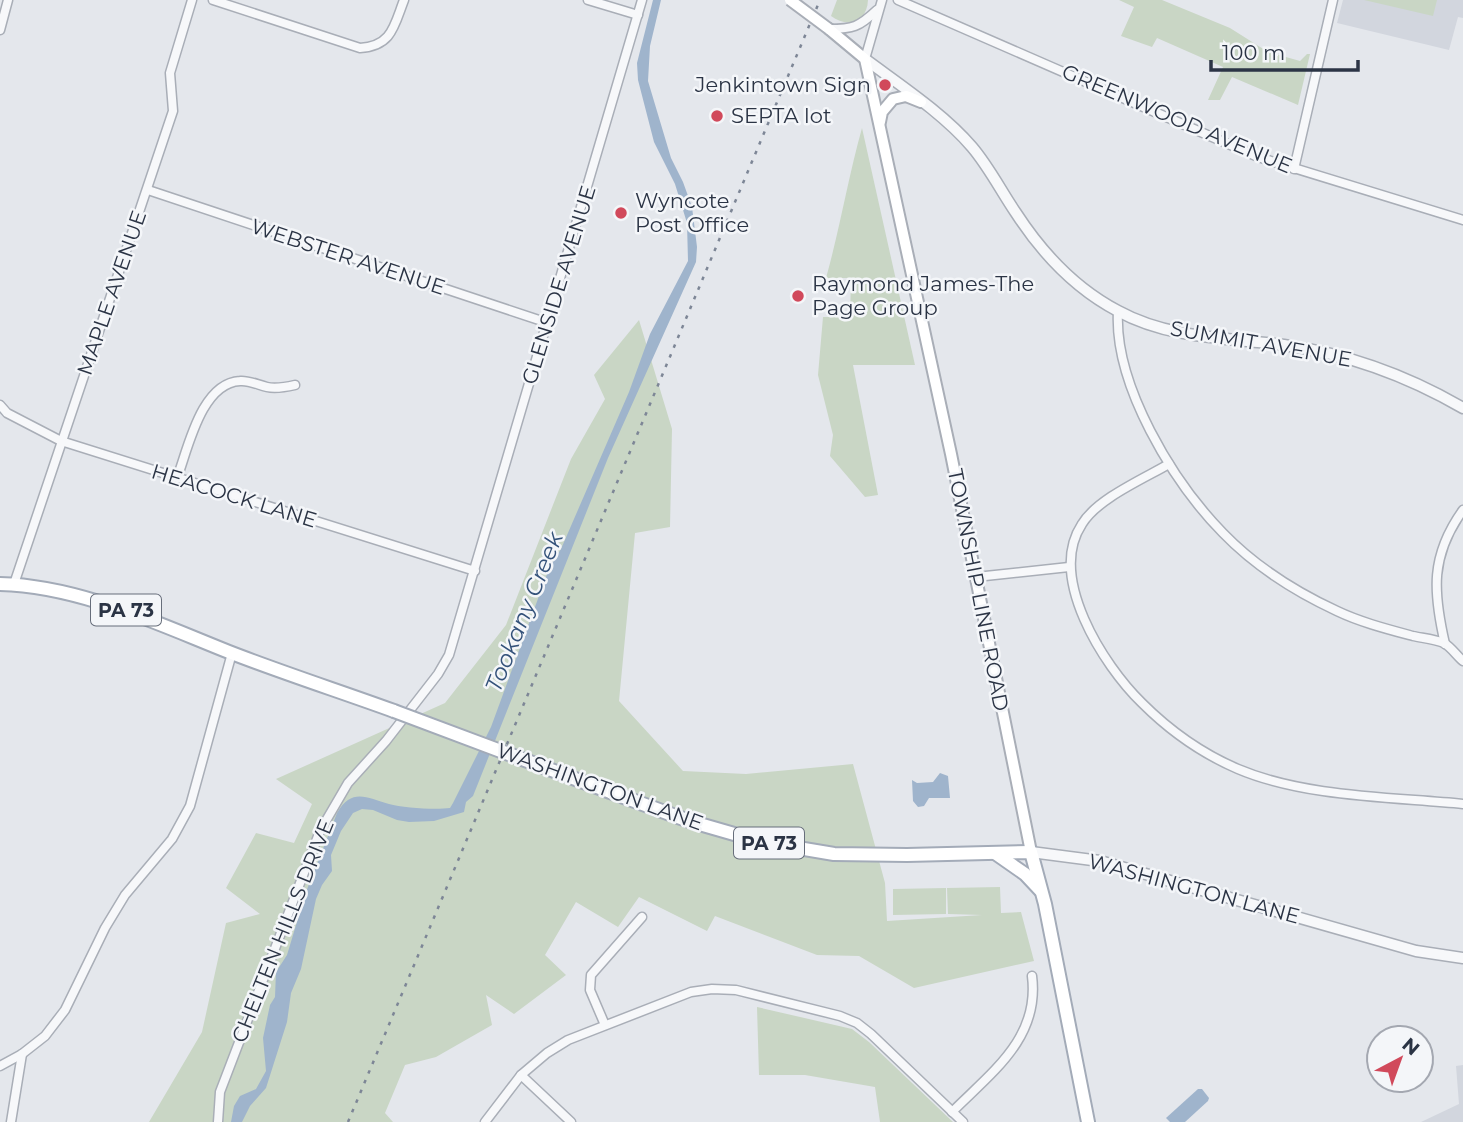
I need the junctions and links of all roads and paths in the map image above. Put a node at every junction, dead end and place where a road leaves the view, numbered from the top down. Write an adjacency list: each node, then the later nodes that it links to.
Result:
1 (20, 0): 10 (street)
2 (192, 0): 19 (street, MAPLE AVENUE)
3 (213, 0): 4 (street)
4 (404, 0)
5 (588, 0): 12 (street)
6 (642, 0): 12 (street, GLENSIDE AVENUE)
7 (790, 0): 13 (main road, bridge)
8 (898, 0): 18 (street, GREENWOOD AVENUE)
9 (1333, 0): 18 (street)
10 (9, 1): 14 (street)
11 (881, 4): 13 (street); 15 (street)
12 (638, 15): 22 (street, GLENSIDE AVENUE)
13 (829, 29): 15 (main road)
14 (0, 30)
15 (865, 59): 16 (street, SUMMIT AVENUE); 17 (main road, TOWNSHIP LINE ROAD)
16 (921, 102): 17 (main road); 21 (street, SUMMIT AVENUE)
17 (880, 124): 32 (main road, TOWNSHIP LINE ROAD)
18 (1294, 169): 20 (street, GREENWOOD AVENUE)
19 (148, 190): 22 (street, WEBSTER AVENUE); 26 (street, MAPLE AVENUE)
20 (1463, 220)
21 (1118, 312): 25 (street, SUMMIT AVENUE); 27 (street)
22 (548, 323): 31 (street, GLENSIDE AVENUE)
23 (295, 385): 28 (street)
24 (0, 405): 26 (street, HEACOCK LANE)
25 (1463, 408)
26 (61, 441): 28 (street, HEACOCK LANE); 34 (street, MAPLE AVENUE)
27 (1169, 464): 30 (street); 35 (street)
28 (177, 478): 31 (street, HEACOCK LANE)
29 (1463, 510): 35 (street)
30 (1069, 567): 32 (street); 38 (street)
31 (475, 571): 51 (street, CHELTEN HILLS DRIVE)
32 (976, 578): 40 (main road, TOWNSHIP LINE ROAD)
33 (0, 584): 34 (main road, WASHINGTON LANE / PA 73)
34 (14, 584): 36 (main road, WASHINGTON LANE / PA 73)
35 (1445, 644): 37 (street)
36 (232, 653): 39 (main road, WASHINGTON LANE / PA 73, bridge); 46 (street)
37 (1463, 661)
38 (1463, 804)
39 (995, 852): 40 (main road, WASHINGTON LANE / PA 73); 41 (main road)
40 (1031, 852): 41 (main road, TOWNSHIP LINE ROAD); 43 (street, WASHINGTON LANE)
41 (1041, 892): 55 (main road, TOWNSHIP LINE ROAD)
42 (642, 917): 45 (street)
43 (1463, 958)
44 (1032, 976): 49 (street)
45 (604, 1025): 48 (street); 49 (street)
46 (22, 1054): 47 (street); 50 (street)
47 (0, 1066)
48 (522, 1075): 52 (street); 53 (street)
49 (952, 1112): 54 (street)
50 (11, 1122)
51 (218, 1122)
52 (485, 1122)
53 (571, 1122)
54 (963, 1122)
55 (1088, 1122)

